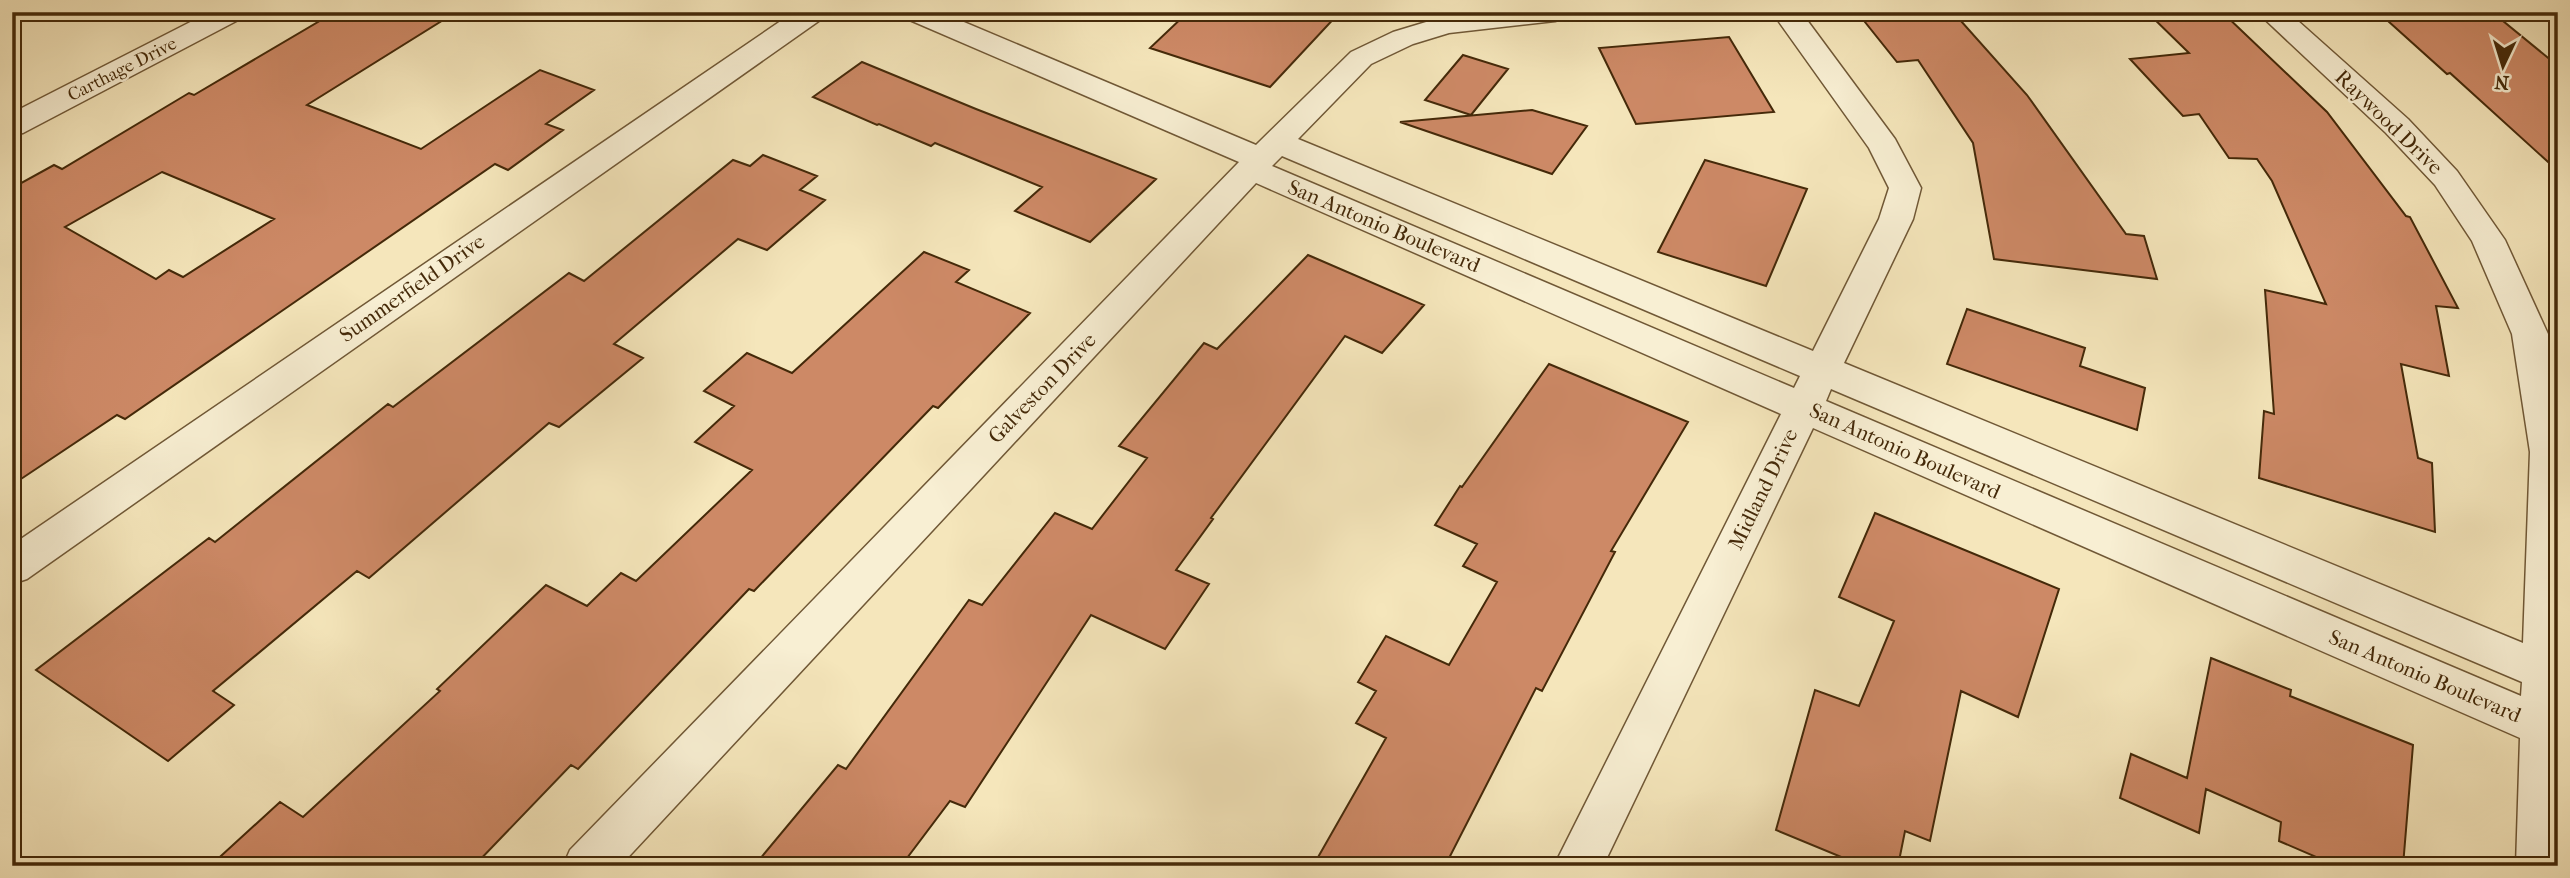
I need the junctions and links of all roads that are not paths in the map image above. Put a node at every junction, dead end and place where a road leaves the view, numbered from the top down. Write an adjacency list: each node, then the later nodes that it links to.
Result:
1 (232, 12): 7 (street, Carthage Drive)
2 (813, 12): 11 (street, Summerfield Drive)
3 (915, 12): 8 (street, San Antonio Boulevard)
4 (1556, 12): 8 (street, Galveston Drive)
5 (1786, 12): 9 (street, Midland Drive)
6 (2271, 12): 12 (street, Raywood Drive)
7 (12, 126)
8 (1263, 157): 9 (street, San Antonio Boulevard); 10 (street, San Antonio Boulevard); 14 (street, Galveston Drive)
9 (1822, 370): 10 (street, Midland Drive); 12 (street, San Antonio Boulevard)
10 (1804, 407): 13 (street, San Antonio Boulevard); 15 (street, Midland Drive)
11 (12, 567)
12 (2551, 674): 13 (street, Raywood Drive)
13 (2550, 730): 16 (street, Raywood Drive)
14 (587, 866)
15 (1578, 866)
16 (2540, 866)

